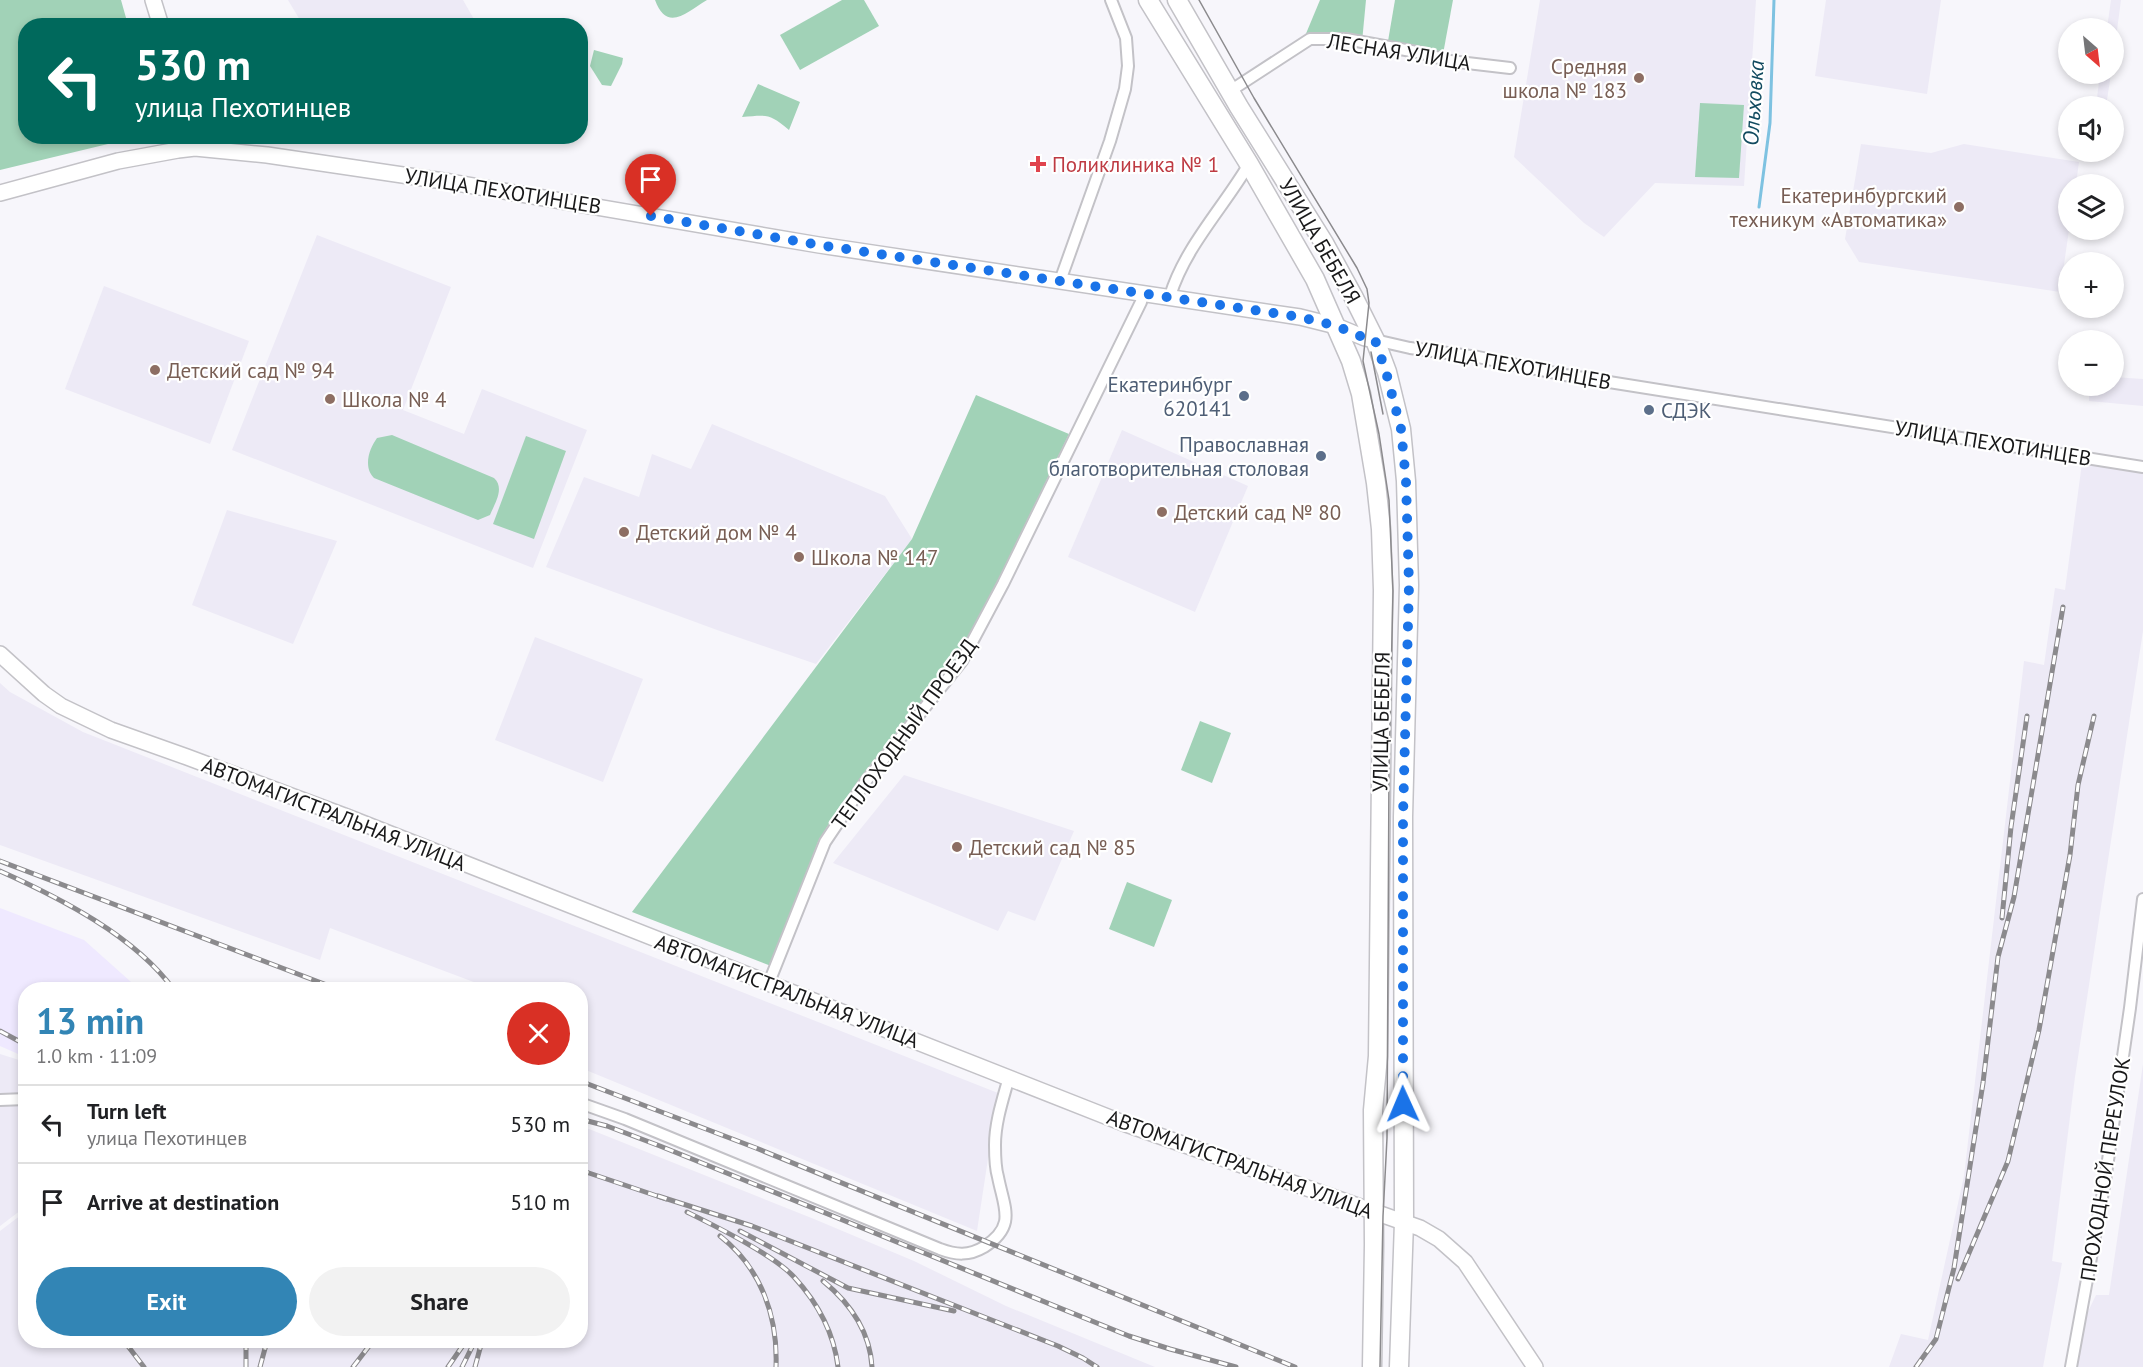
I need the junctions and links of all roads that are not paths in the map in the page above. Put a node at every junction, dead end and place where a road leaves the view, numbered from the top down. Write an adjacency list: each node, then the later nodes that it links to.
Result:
1 (153, 0): 5 (main road)
2 (1111, 0): 12 (street)
3 (1149, 0): 10 (main road, УЛИЦА БЕБЕЛЯ)
4 (1177, 0): 7 (main road, УЛИЦА БЕБЕЛЯ)
5 (159, 18)
6 (1510, 68): 7 (street, ЛЕСНАЯ УЛИЦА)
7 (1230, 91): 16 (main road, УЛИЦА БЕБЕЛЯ)
8 (186, 144): 11 (main road, УЛИЦА ПЕХОТИНЦЕВ)
9 (205, 144): 12 (main road, УЛИЦА ПЕХОТИНЦЕВ)
10 (1249, 164): 14 (street); 15 (main road, УЛИЦА БЕБЕЛЯ)
11 (0, 193)
12 (1060, 281): 13 (main road, УЛИЦА ПЕХОТИНЦЕВ)
13 (1143, 293): 14 (main road, УЛИЦА ПЕХОТИНЦЕВ); 20 (street, ТЕПЛОХОДНЫЙ ПРОЕЗД)
14 (1170, 296): 15 (main road, УЛИЦА ПЕХОТИНЦЕВ)
15 (1336, 326): 16 (main road, УЛИЦА ПЕХОТИНЦЕВ); 25 (main road, УЛИЦА БЕБЕЛЯ)
16 (1375, 340): 17 (street, УЛИЦА ПЕХОТИНЦЕВ); 26 (main road, УЛИЦА БЕБЕЛЯ)
17 (2143, 467)
18 (0, 654): 20 (main road, АВТОМАГИСТРАЛЬНАЯ УЛИЦА)
19 (2143, 899): 30 (street, ПРОХОДНОЙ ПЕРЕУЛОК)
20 (768, 985): 21 (main road, АВТОМАГИСТРАЛЬНАЯ УЛИЦА)
21 (1009, 1077): 24 (street); 25 (main road, АВТОМАГИСТРАЛЬНАЯ УЛИЦА)
22 (18, 1099): 23 (street)
23 (0, 1100)
24 (588, 1106)
25 (1373, 1212): 26 (main road, АВТОМАГИСТРАЛЬНАЯ УЛИЦА); 27 (main road, УЛИЦА БЕБЕЛЯ)
26 (1404, 1222): 28 (main road, УЛИЦА БЕБЕЛЯ); 29 (main road, АВТОМАГИСТРАЛЬНАЯ УЛИЦА)
27 (1372, 1367)
28 (1399, 1367)
29 (1535, 1367)
30 (2071, 1367)

